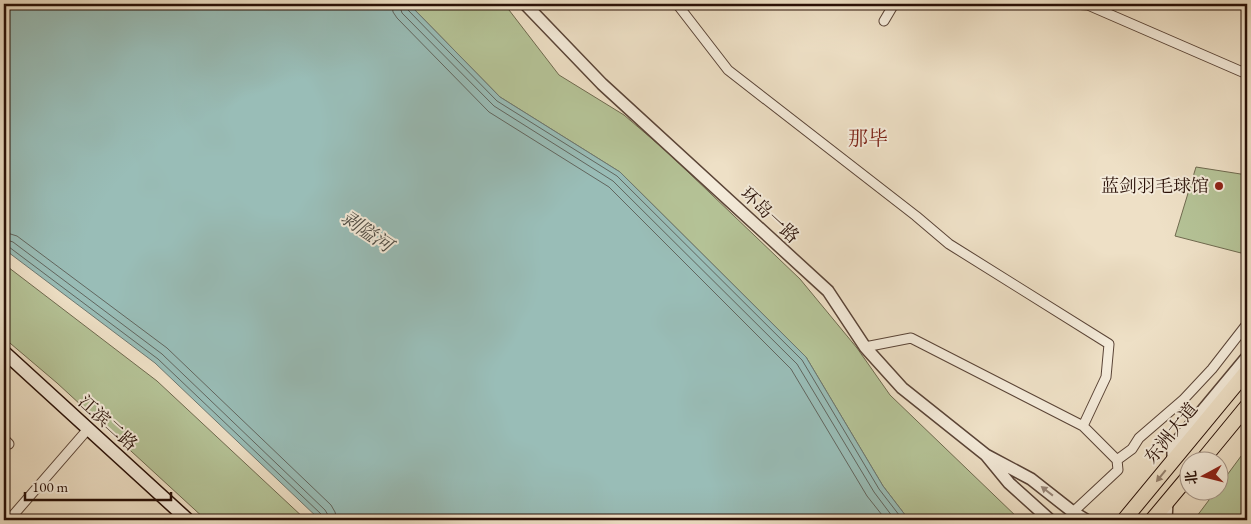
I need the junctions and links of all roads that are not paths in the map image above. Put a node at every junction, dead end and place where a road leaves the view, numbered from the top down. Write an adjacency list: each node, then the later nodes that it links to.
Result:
1 (525, 4): 10 (street, 环岛一路)
2 (677, 4): 15 (street)
3 (894, 4): 7 (street)
4 (963, 4): 5 (street)
5 (977, 4)
6 (1073, 4): 8 (street)
7 (884, 21)
8 (1247, 74)
9 (1247, 324): 21 (street)
10 (865, 347): 15 (street); 20 (street, 环岛一路)
11 (4, 352): 16 (main road, 江滨二路)
12 (1247, 356): 22 (street)
13 (1247, 371): 17 (main road, 东洲大道)
14 (1247, 406): 18 (main road)
15 (1083, 426): 21 (street)
16 (88, 429): 26 (street); 27 (main road, 江滨二路)
17 (1195, 434): 18 (main road); 22 (main road, 东洲大道)
18 (1212, 448): 19 (main road)
19 (1209, 452)
20 (986, 455): 25 (street, 环岛一路, one-way to 20); 28 (street, 环岛一路)
21 (1117, 460): 25 (street)
22 (1173, 460): 30 (main road, 东洲大道, one-way to 30)
23 (1178, 489): 24 (main road)
24 (1167, 502): 31 (main road); 32 (street)
25 (1073, 512): 29 (street, 环岛一路)
26 (9, 520)
27 (188, 520)
28 (1050, 520)
29 (1086, 520)
30 (1124, 520)
31 (1152, 520)
32 (1166, 520)

